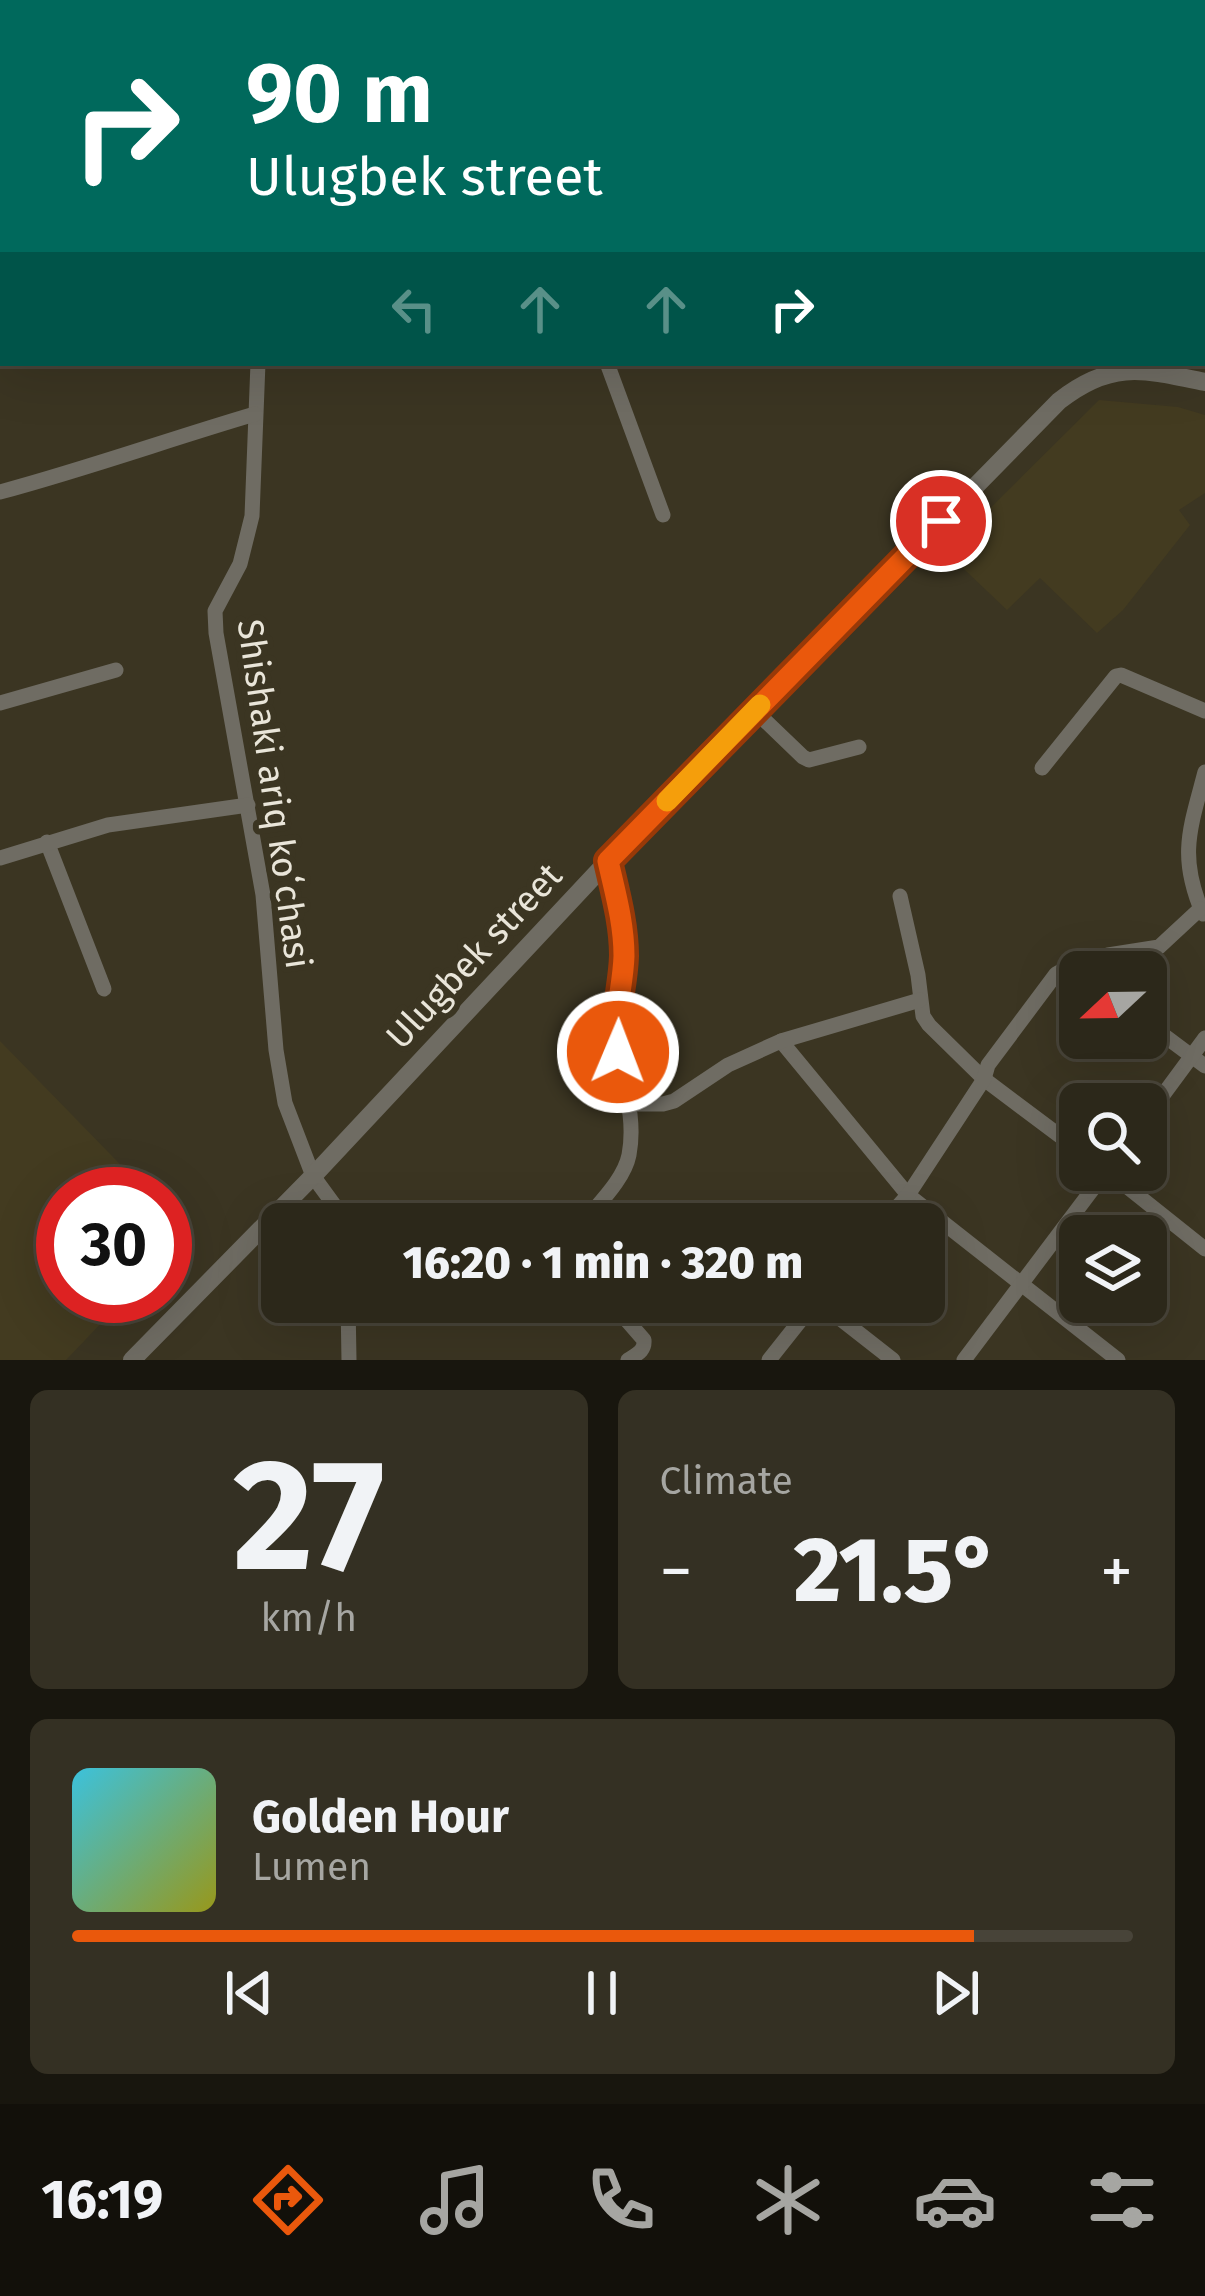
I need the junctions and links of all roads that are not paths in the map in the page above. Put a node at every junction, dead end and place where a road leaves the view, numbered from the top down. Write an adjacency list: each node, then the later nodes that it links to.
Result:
1 (258, 366): 5 (street, Shishaki ariq koʻchasi)
2 (608, 366): 7 (street)
3 (1102, 368): 4 (street, Ulugbek street); 10 (street, Ulugbek street)
4 (1205, 382)
5 (256, 414): 6 (street); 15 (street, Shishaki ariq koʻchasi)
6 (0, 492)
7 (663, 515)
8 (116, 670): 9 (street)
9 (0, 703)
10 (755, 710): 12 (street); 18 (street, Ulugbek street)
11 (1205, 711): 13 (street)
12 (860, 747)
13 (1042, 768)
14 (1205, 772): 20 (street)
15 (248, 805): 16 (street); 33 (street, Shishaki ariq koʻchasi)
16 (47, 842): 17 (street); 23 (street)
17 (0, 858)
18 (608, 861): 31 (street); 33 (street, Ulugbek street)
19 (899, 896): 24 (street)
20 (1203, 914): 21 (street)
21 (1134, 951)
22 (1059, 973): 29 (street)
23 (104, 989)
24 (920, 1000): 27 (street); 29 (street)
25 (1167, 1037): 28 (street)
26 (1205, 1038): 28 (street)
27 (781, 1041): 31 (street); 36 (street)
28 (1199, 1061): 30 (street)
29 (984, 1079): 32 (street); 36 (street)
30 (1167, 1095)
31 (631, 1104): 38 (street)
32 (1059, 1134)
33 (313, 1176): 37 (street, Shishaki ariq koʻchasi); 46 (street, Ulugbek street)
34 (1092, 1191): 41 (street)
35 (1133, 1191): 40 (street)
36 (908, 1195): 39 (street); 41 (street)
37 (333, 1203)
38 (599, 1203)
39 (901, 1203)
40 (1205, 1249)
41 (1024, 1283): 51 (street); 52 (street)
42 (349, 1323): 47 (street)
43 (629, 1323): 48 (street)
44 (800, 1323): 49 (street)
45 (845, 1323): 50 (street)
46 (132, 1360)
47 (350, 1360)
48 (628, 1360)
49 (769, 1360)
50 (893, 1360)
51 (964, 1360)
52 (1118, 1360)

